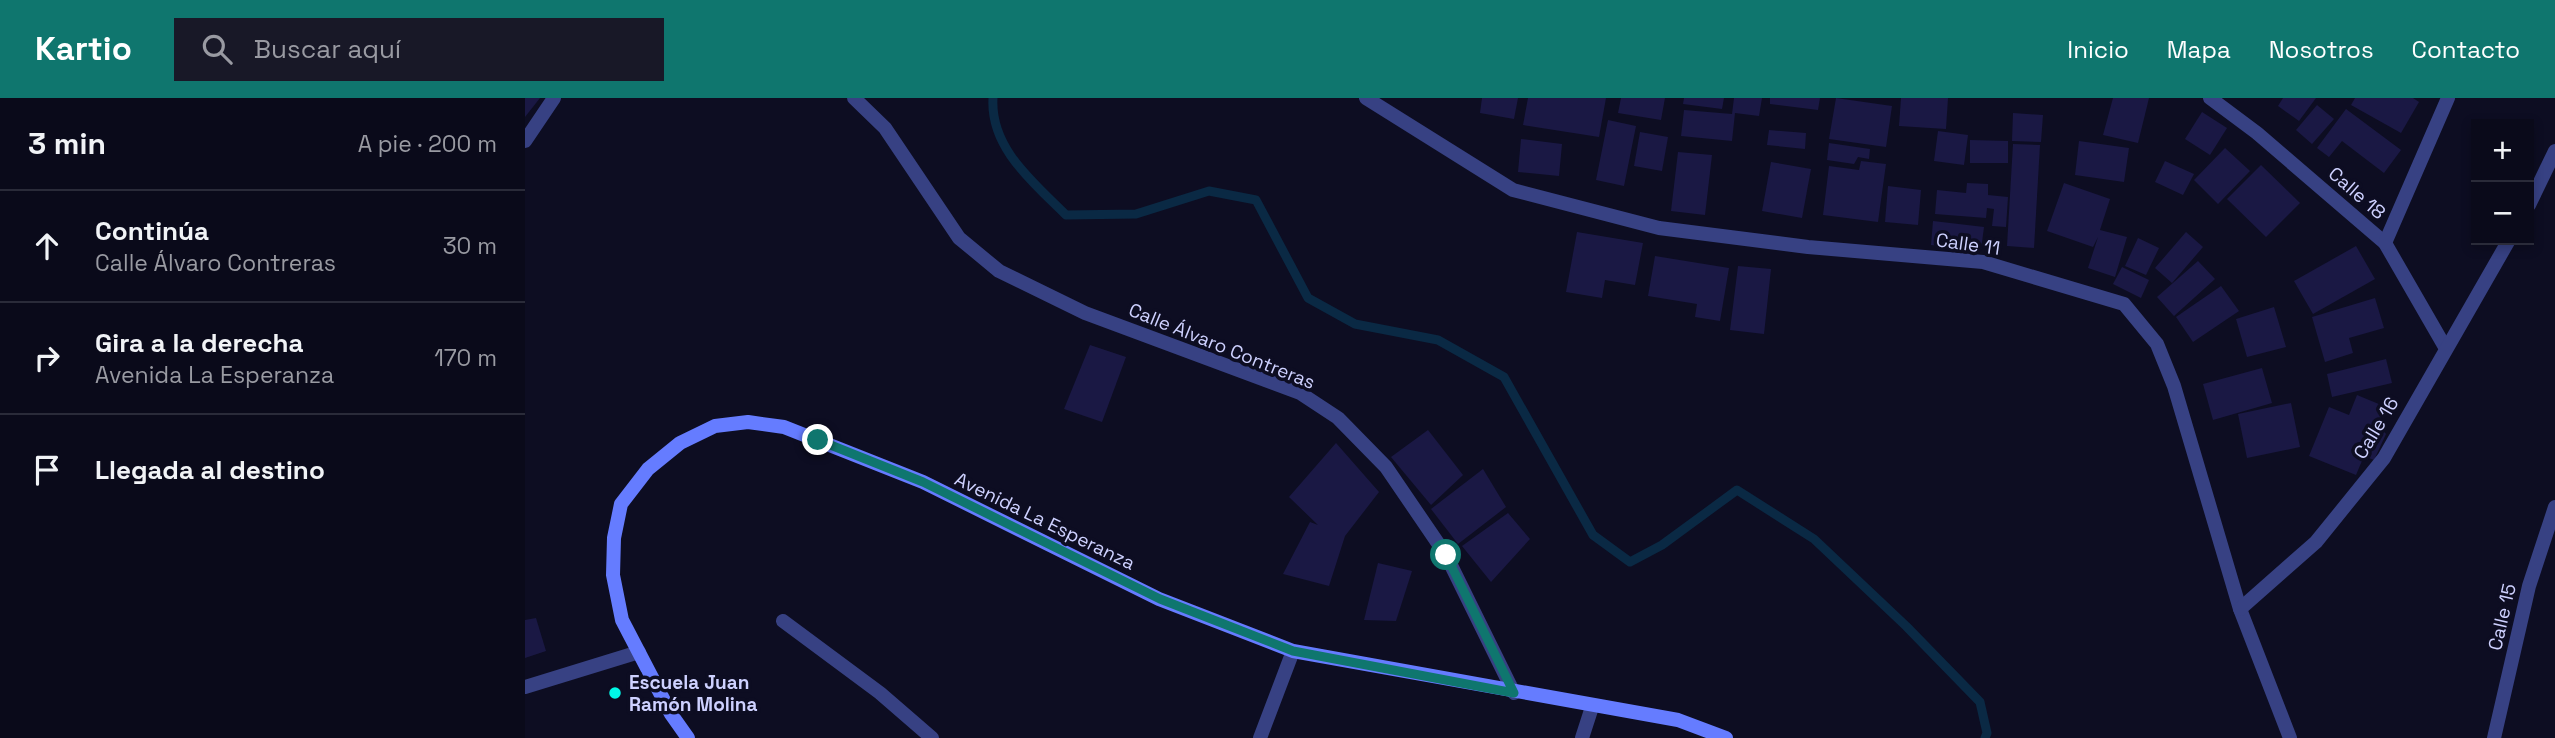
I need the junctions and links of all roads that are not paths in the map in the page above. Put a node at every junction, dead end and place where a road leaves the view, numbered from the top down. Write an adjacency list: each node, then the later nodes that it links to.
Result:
1 (554, 98): 6 (street)
2 (854, 98): 18 (street, Calle Álvaro Contreras)
3 (1366, 98): 13 (street, Calle 11)
4 (2210, 98): 9 (street, Calle 18)
5 (2448, 98): 9 (street)
6 (525, 141)
7 (2555, 151): 8 (street)
8 (2534, 195)
9 (2385, 243): 11 (street, Calle 18)
10 (2506, 245): 11 (street, Calle 16)
11 (2445, 347): 13 (street, Calle 16)
12 (2555, 507): 26 (street, Calle 15)
13 (2240, 609): 25 (street, Calle 11)
14 (783, 621): 21 (street)
15 (1293, 651): 16 (street, Avenida La Esperanza); 18 (street, Avenida La Esperanza); 22 (street)
16 (639, 652): 17 (street); 20 (street, Avenida La Esperanza)
17 (525, 687)
18 (1514, 693): 19 (street, Avenida La Esperanza)
19 (1592, 707): 23 (street); 24 (street, Avenida La Esperanza)
20 (688, 738)
21 (932, 738)
22 (1259, 738)
23 (1582, 738)
24 (1726, 738)
25 (2290, 738)
26 (2494, 738)

